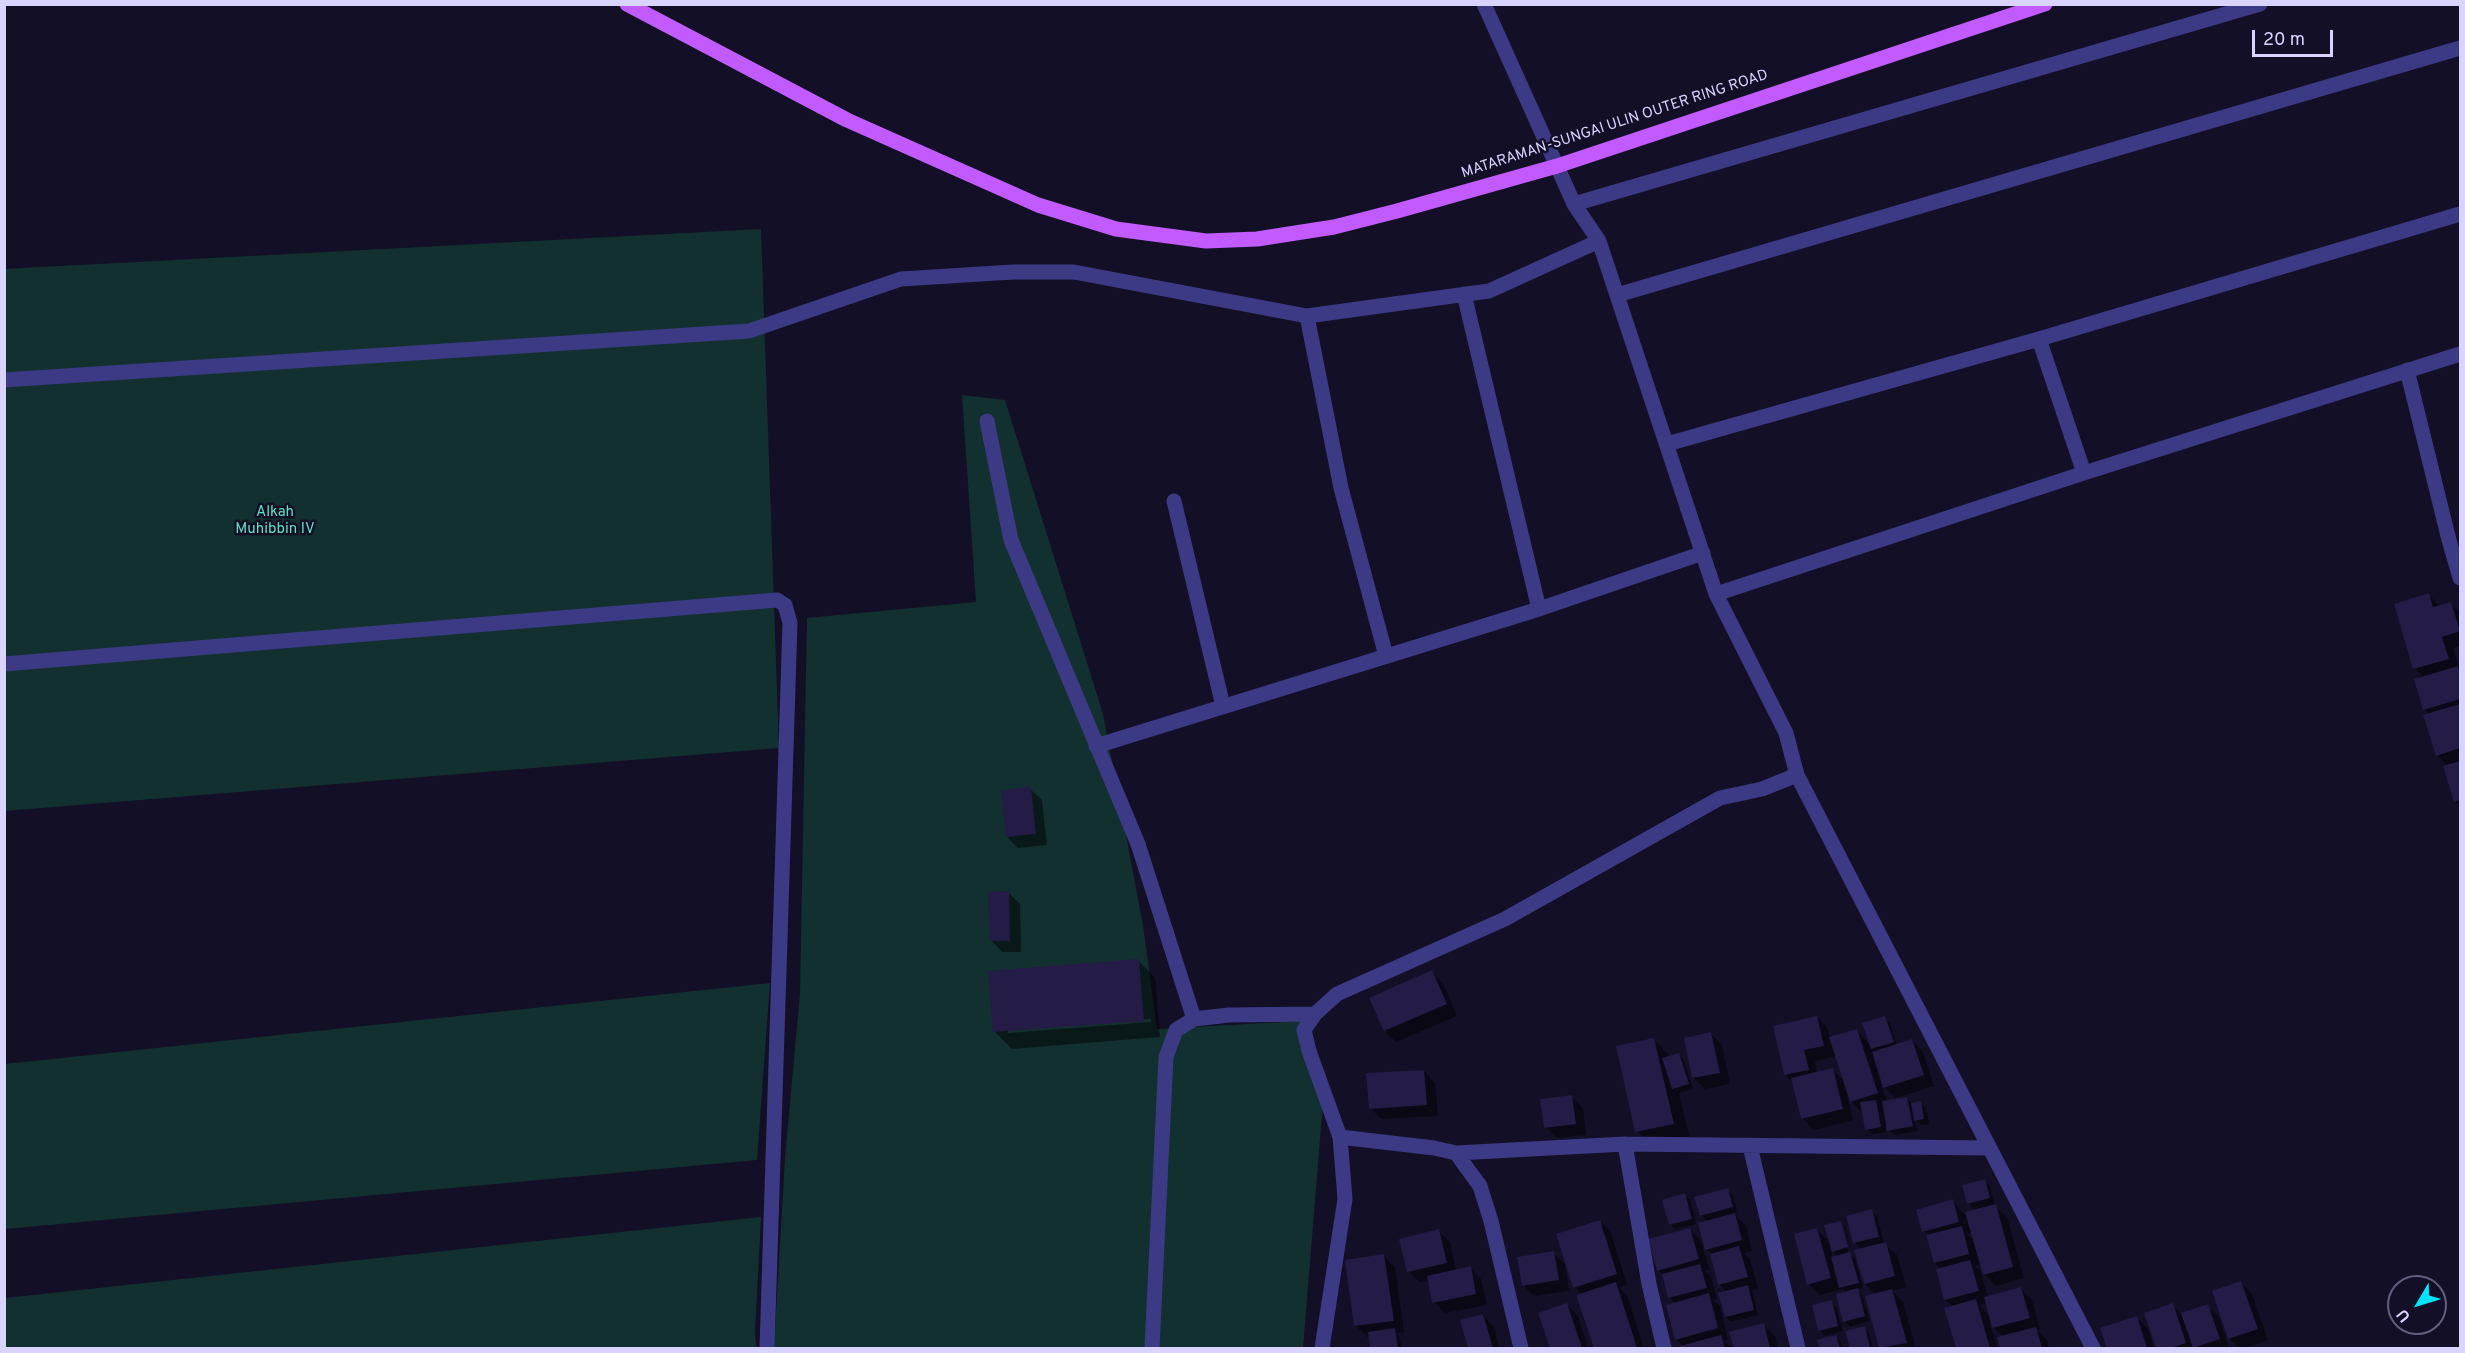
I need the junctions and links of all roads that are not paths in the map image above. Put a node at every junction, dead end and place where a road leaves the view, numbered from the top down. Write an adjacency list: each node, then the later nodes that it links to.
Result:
1 (627, 4): 6 (main road, MATARAMAN-SUNGAI ULIN OUTER RING ROAD)
2 (2045, 4): 6 (main road, MATARAMAN-SUNGAI ULIN OUTER RING ROAD)
3 (2260, 4): 7 (street)
4 (1485, 5): 6 (street)
5 (2460, 48): 11 (street)
6 (1557, 166): 7 (street)
7 (1574, 204): 9 (street)
8 (2460, 214): 13 (street)
9 (1599, 241): 10 (street); 11 (street)
10 (1464, 294): 12 (street); 25 (street)
11 (1617, 295): 18 (street)
12 (1307, 316): 16 (street); 26 (street)
13 (2039, 339): 18 (street); 19 (street)
14 (2460, 354): 15 (street)
15 (2407, 370): 19 (street); 21 (street)
16 (4, 380)
17 (987, 421): 29 (street)
18 (1667, 444): 22 (street)
19 (2084, 473): 24 (street)
20 (1174, 501): 28 (street)
21 (2455, 538): 23 (street)
22 (1703, 553): 24 (street); 25 (street)
23 (2460, 578)
24 (1716, 594): 30 (street)
25 (1539, 609): 26 (street)
26 (1386, 656): 28 (street)
27 (4, 664): 38 (street)
28 (1223, 706): 29 (street)
29 (1096, 746): 32 (street)
30 (1797, 775): 31 (street); 36 (street)
31 (1315, 1014): 32 (street); 33 (street)
32 (1194, 1019): 39 (street)
33 (1340, 1137): 37 (street); 40 (street)
34 (1625, 1144): 35 (street); 37 (street); 42 (street)
35 (1750, 1146): 36 (street); 43 (street)
36 (1989, 1148): 44 (street)
37 (1456, 1153): 41 (street)
38 (767, 1348)
39 (1152, 1348)
40 (1322, 1348)
41 (1521, 1348)
42 (1664, 1348)
43 (1798, 1348)
44 (2093, 1348)

